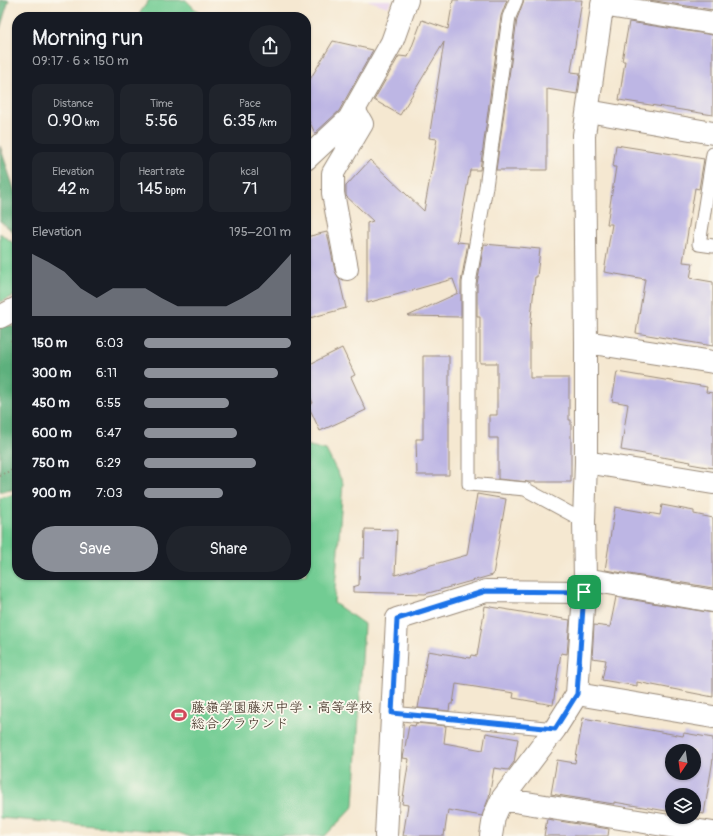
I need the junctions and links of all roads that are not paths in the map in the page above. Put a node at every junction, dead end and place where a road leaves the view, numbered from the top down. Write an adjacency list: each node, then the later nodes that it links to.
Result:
1 (407, 0): 5 (street)
2 (516, 0): 18 (lane)
3 (602, 2): 4 (street); 6 (street)
4 (713, 23)
5 (354, 110): 8 (street); 11 (street)
6 (588, 111): 7 (street); 14 (street)
7 (713, 132)
8 (311, 154)
9 (713, 154): 10 (lane)
10 (713, 246)
11 (347, 269)
12 (12, 311): 13 (street)
13 (0, 317)
14 (586, 342): 15 (street); 16 (street)
15 (713, 362)
16 (586, 462): 17 (street); 18 (street)
17 (713, 483)
18 (584, 521): 19 (street)
19 (585, 586): 20 (street); 21 (street); 22 (street)
20 (713, 601)
21 (577, 694): 23 (street); 24 (street)
22 (392, 713): 24 (lane); 27 (street)
23 (713, 717)
24 (555, 729): 25 (street)
25 (502, 799): 26 (street); 28 (street)
26 (713, 833)
27 (386, 836)
28 (491, 836)

